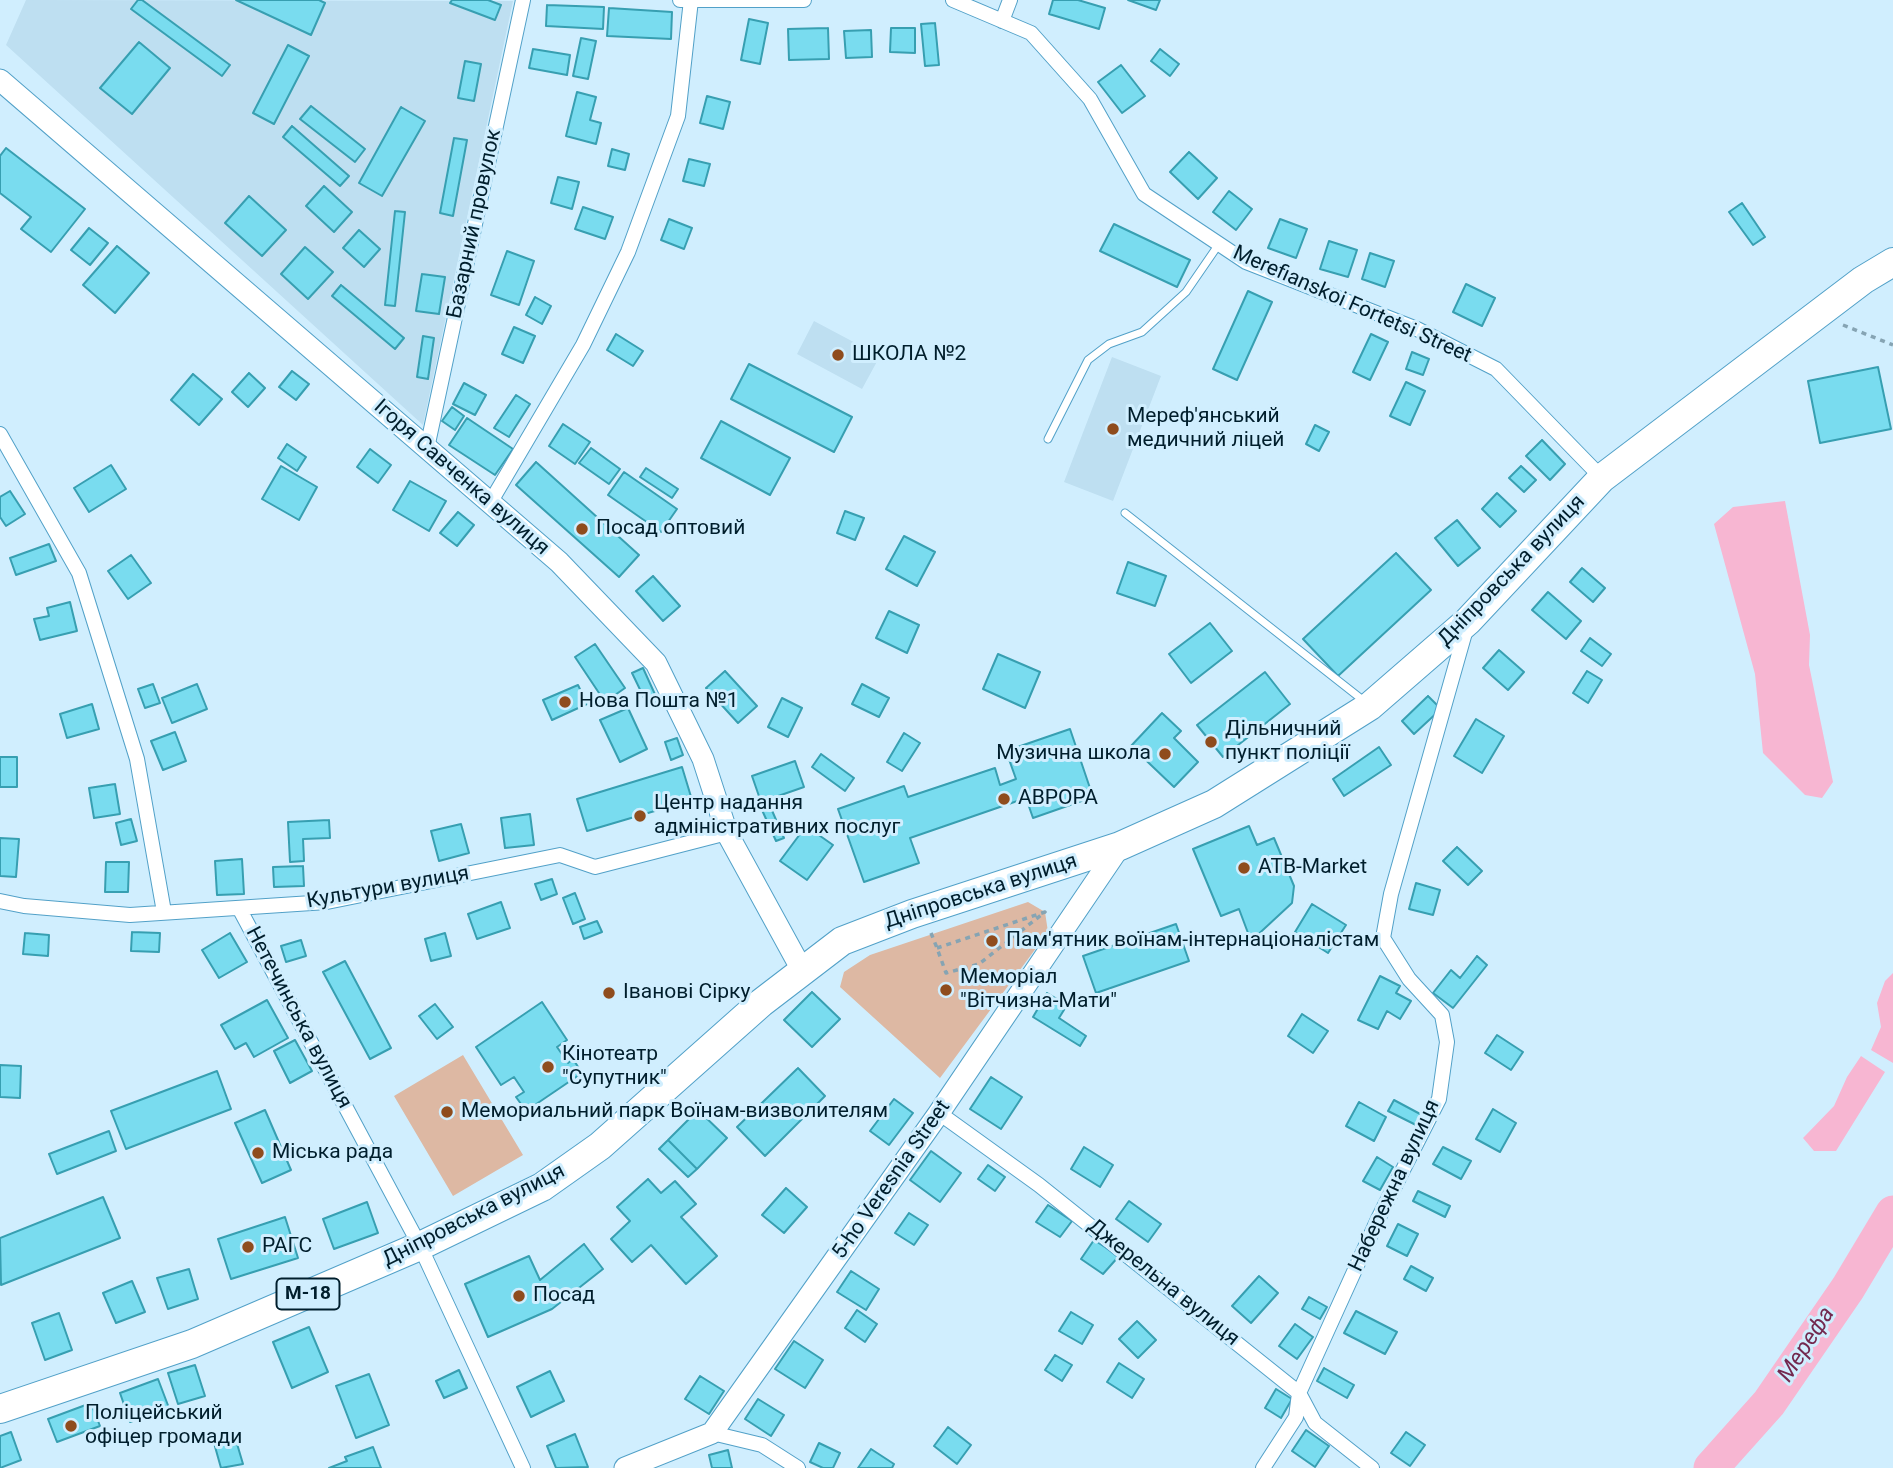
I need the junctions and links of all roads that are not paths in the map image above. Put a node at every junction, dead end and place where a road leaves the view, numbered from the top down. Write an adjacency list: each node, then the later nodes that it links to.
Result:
1 (523, 0): 12 (street, Базарний провулок)
2 (804, 0): 5 (street)
3 (953, 0): 6 (street, Merefianskoi Fortetsi Street)
4 (1010, 0): 6 (street)
5 (687, 1): 14 (street)
6 (1002, 20): 8 (street, Merefianskoi Fortetsi Street)
7 (0, 80): 12 (street, Ігоря Савченка вулиця)
8 (1219, 244): 11 (lane); 13 (street, Merefianskoi Fortetsi Street)
9 (1893, 262): 13 (highway, Дніпровська вулиця / М-18)
10 (0, 434): 22 (street)
11 (1048, 439)
12 (426, 448): 14 (street, Ігоря Савченка вулиця)
13 (1602, 478): 16 (highway, Дніпровська вулиця / М-18)
14 (490, 503): 18 (street, Ігоря Савченка вулиця)
15 (1125, 513): 17 (lane)
16 (1468, 621): 17 (highway, Дніпровська вулиця / М-18); 26 (street, Набережна вулиця)
17 (1370, 706): 19 (highway, Дніпровська вулиця / М-18)
18 (727, 833): 21 (street, Культури вулиця); 23 (street, Ігоря Савченка вулиця)
19 (1120, 846): 23 (highway, Дніпровська вулиця / М-18); 24 (street, 5-ho Veresnia Street)
20 (0, 901): 22 (street, Культури вулиця)
21 (239, 908): 22 (street, Культури вулиця); 25 (street, Нетечинська вулиця)
22 (164, 912)
23 (802, 970): 25 (highway, Дніпровська вулиця / М-18)
24 (939, 1114): 26 (street, Джерельна вулиця); 28 (street, 5-ho Veresnia Street)
25 (420, 1246): 27 (highway, Дніпровська вулиця / М-18); 29 (street, Нетечинська вулиця)
26 (1299, 1393): 32 (street, Набережна вулиця); 33 (street, Джерельна вулиця)
27 (0, 1409)
28 (712, 1433): 30 (street); 31 (street)
29 (523, 1468)
30 (625, 1468)
31 (798, 1468)
32 (1264, 1468)
33 (1372, 1468)

